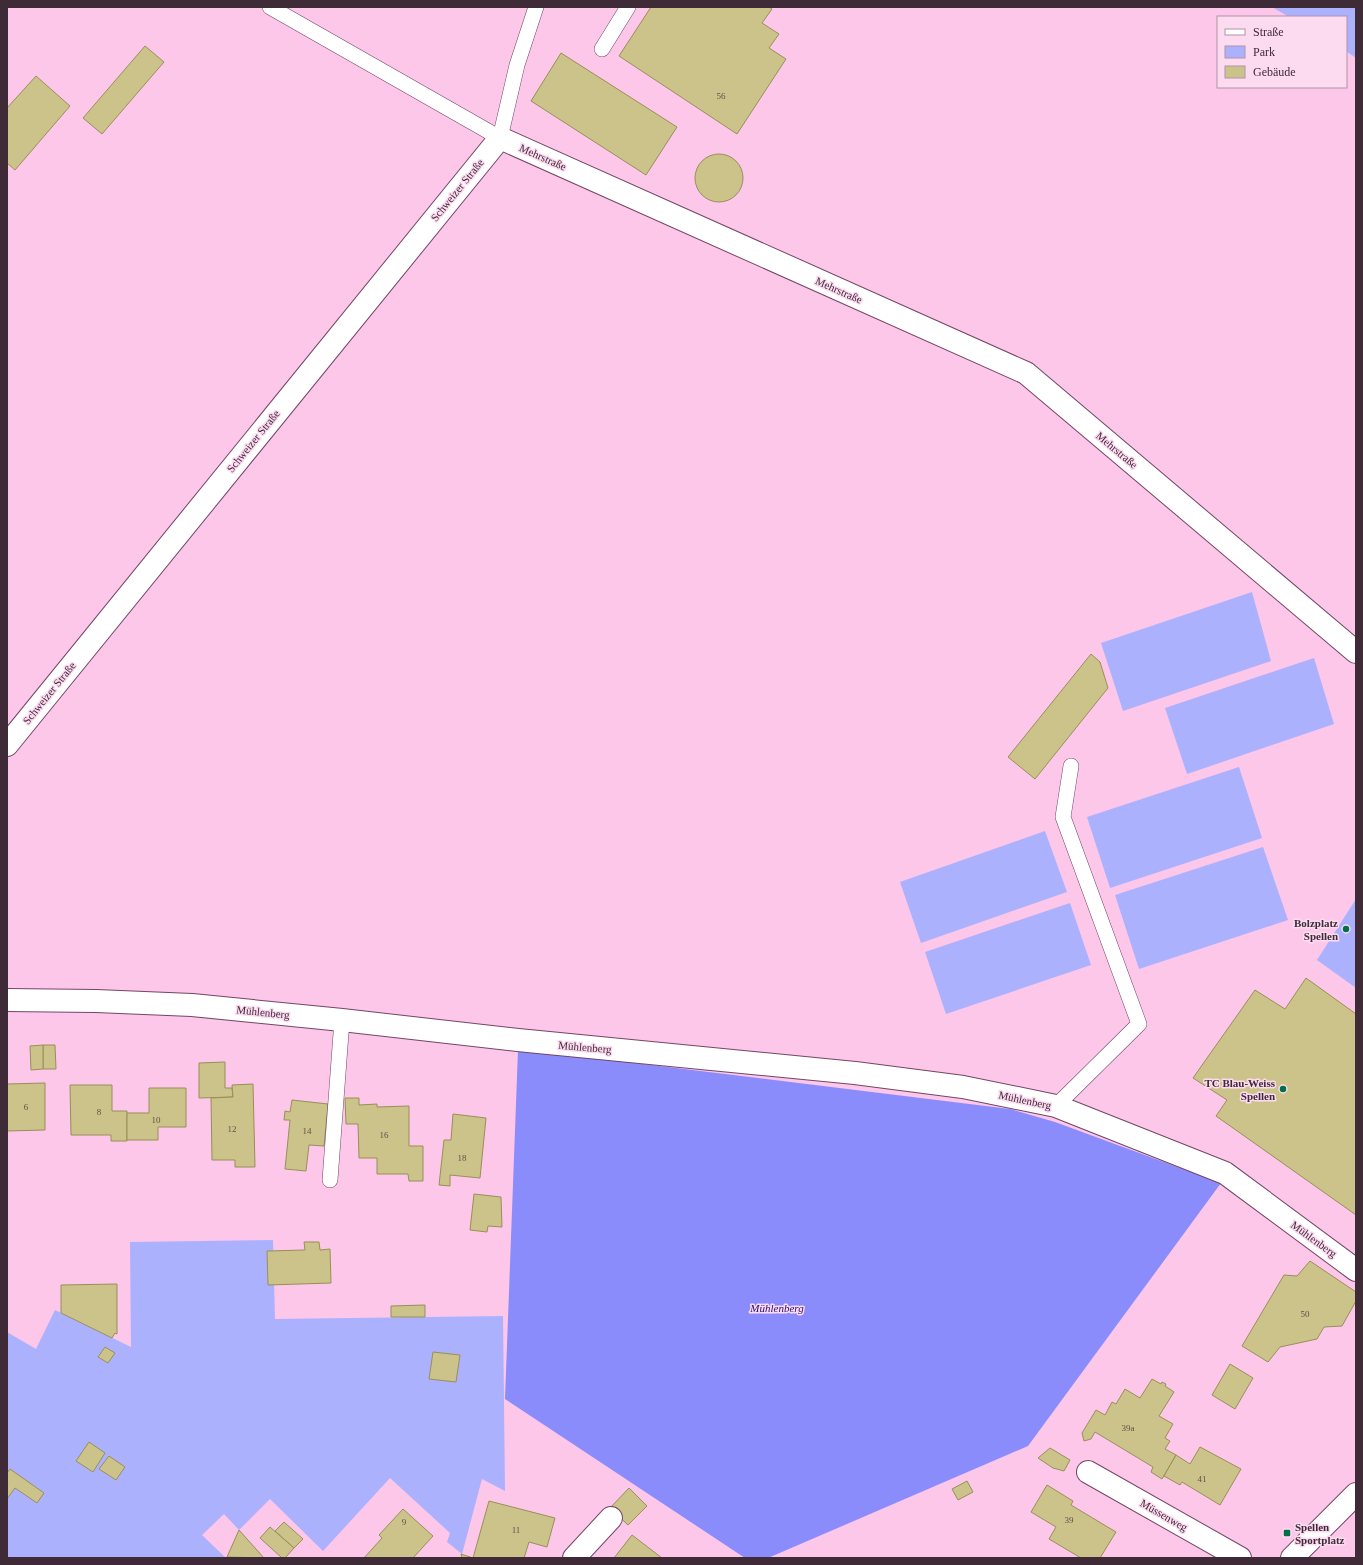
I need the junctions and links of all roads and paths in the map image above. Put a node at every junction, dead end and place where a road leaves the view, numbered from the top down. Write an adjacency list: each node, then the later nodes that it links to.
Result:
1 (270, 7): 5 (lane, Mehrstraße)
2 (536, 7): 5 (lane)
3 (628, 7): 4 (lane)
4 (602, 49)
5 (500, 138): 6 (street, Mehrstraße); 7 (street, Schweizer Straße)
6 (1356, 652)
7 (7, 745)
8 (1071, 766): 11 (lane)
9 (7, 1000): 10 (street, Mühlenberg)
10 (342, 1020): 11 (street, Mühlenberg); 12 (lane)
11 (1056, 1106): 13 (street, Mühlenberg)
12 (330, 1180)
13 (1356, 1270)
14 (1088, 1472): 18 (street, Müssenweg)
15 (1356, 1494): 19 (street)
16 (611, 1518): 17 (street)
17 (574, 1558)
18 (1240, 1558)
19 (1292, 1558)

